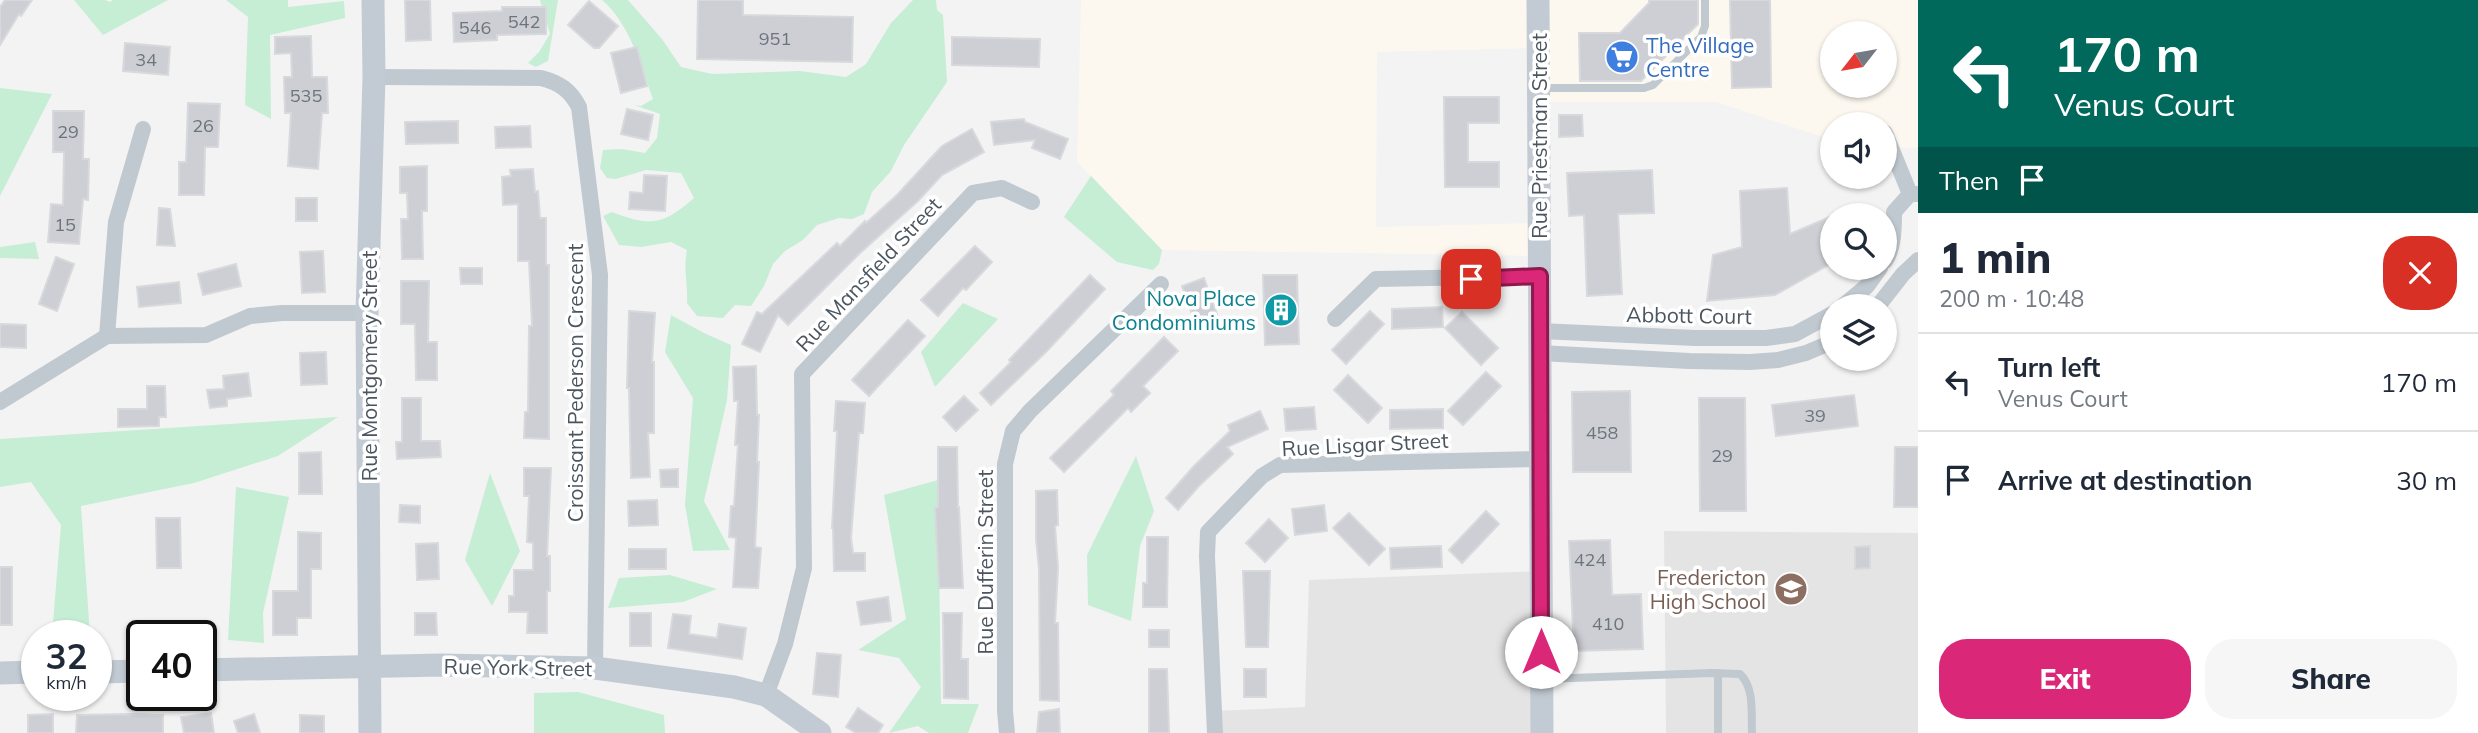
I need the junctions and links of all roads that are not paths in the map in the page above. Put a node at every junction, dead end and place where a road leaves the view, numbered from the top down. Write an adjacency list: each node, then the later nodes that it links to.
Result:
1 (373, 0): 4 (street, Rue Montgomery Street)
2 (1538, 0): 5 (street, Rue Priestman Street)
3 (1705, 0): 5 (lane)
4 (374, 77): 17 (street, Rue Montgomery Street); 26 (street, Croissant Pederson Crescent)
5 (1539, 88): 12 (street, Rue Priestman Street)
6 (143, 129): 20 (street)
7 (1897, 158): 8 (street)
8 (1914, 194): 10 (street)
9 (1032, 202): 32 (street, Rue Mansfield Street)
10 (1897, 209)
11 (1918, 260): 16 (street)
12 (1540, 276): 18 (street); 21 (street, Rue Priestman Street)
13 (1871, 280): 15 (street)
14 (1161, 284): 35 (street, Rue Dufferin Street)
15 (1857, 294)
16 (1887, 294)
17 (367, 313): 20 (street); 25 (street, Rue Montgomery Street)
18 (1335, 318)
19 (1820, 320): 21 (street, Abbott Court)
20 (107, 336): 23 (street)
21 (1540, 342): 22 (street, Abbott Court); 24 (street, Rue Priestman Street)
22 (1820, 347)
23 (0, 402)
24 (1540, 458): 31 (street, Rue Priestman Street); 36 (street, Rue Lisgar Street)
25 (371, 668): 26 (street, Rue York Street); 27 (street, Rue York Street); 33 (street, Rue Montgomery Street)
26 (595, 668): 32 (street, Rue York Street)
27 (217, 670)
28 (21, 672): 29 (street)
29 (0, 673)
30 (1718, 673): 31 (lane); 38 (lane); 39 (lane)
31 (1541, 679): 37 (street, Rue Priestman Street)
32 (766, 695): 34 (street, Rue York Street)
33 (370, 733)
34 (820, 733)
35 (1007, 733)
36 (1215, 733)
37 (1542, 733)
38 (1718, 733)
39 (1752, 733)

